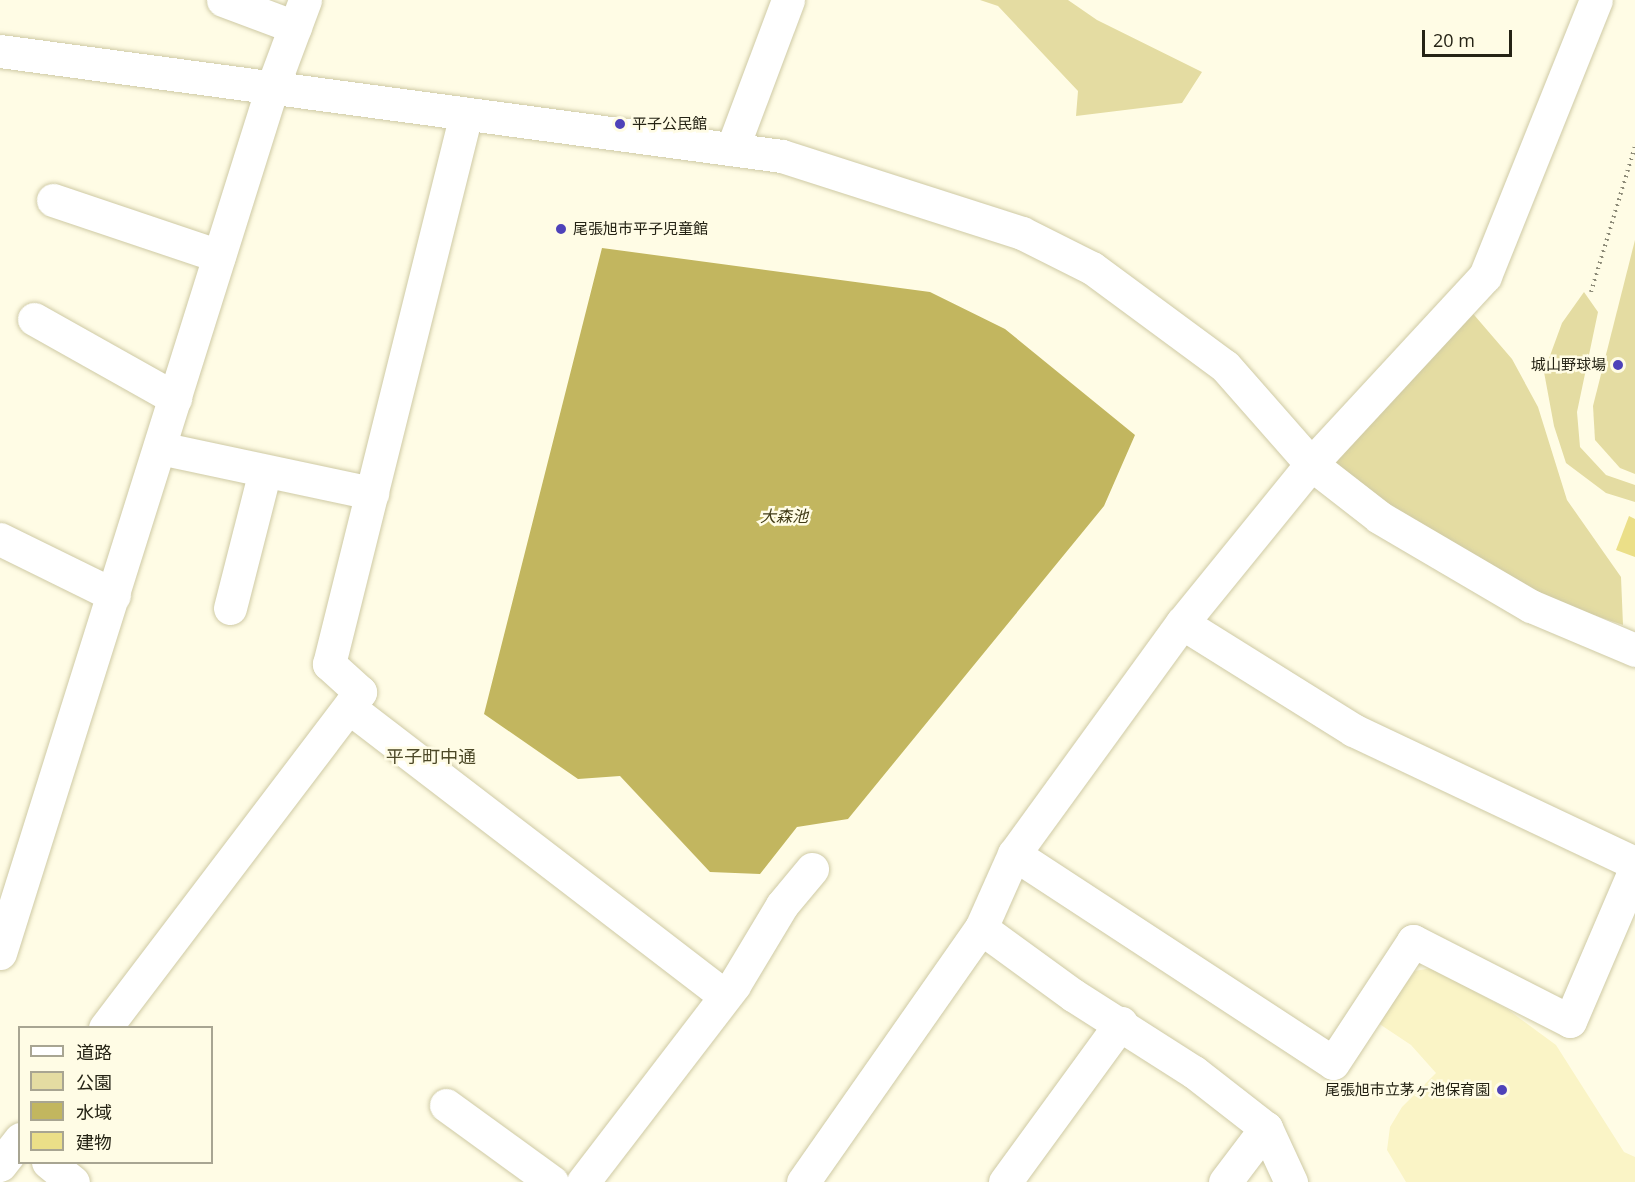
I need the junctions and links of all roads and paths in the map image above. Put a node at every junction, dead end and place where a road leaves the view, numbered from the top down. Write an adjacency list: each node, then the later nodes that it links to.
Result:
1 (222, 0): 4 (street)
2 (788, 0): 9 (street)
3 (1596, 0): 16 (street)
4 (300, 14): 6 (street)
5 (0, 51): 6 (street)
6 (271, 91): 7 (street); 11 (street)
7 (466, 114): 9 (street); 18 (street)
8 (1635, 146): 12 (path)
9 (732, 149): 16 (street)
10 (53, 200): 11 (street)
11 (219, 256): 14 (street)
12 (1591, 292)
13 (34, 319): 14 (street)
14 (175, 398): 15 (street)
15 (160, 448): 17 (street); 20 (street)
16 (1311, 464): 22 (street); 23 (street)
17 (265, 471): 18 (street); 21 (street)
18 (372, 493): 24 (street)
19 (0, 539): 20 (street)
20 (114, 595): 30 (street)
21 (230, 608)
22 (1182, 623): 25 (street); 26 (street)
23 (1635, 650)
24 (351, 709): 31 (street); 33 (street)
25 (1014, 854): 28 (street); 29 (street)
26 (1635, 863)
27 (812, 868): 31 (street)
28 (1635, 869)
29 (981, 928): 32 (street); 44 (street)
30 (0, 953)
31 (726, 996): 43 (street)
32 (1120, 1023): 36 (street); 45 (street)
33 (107, 1026)
34 (446, 1105): 42 (street)
35 (0, 1124): 37 (street)
36 (1266, 1128): 46 (street); 47 (street)
37 (18, 1139)
38 (18, 1141): 40 (street)
39 (50, 1164): 41 (street)
40 (0, 1165)
41 (73, 1182)
42 (552, 1182)
43 (583, 1182)
44 (803, 1182)
45 (1005, 1182)
46 (1225, 1182)
47 (1291, 1182)

